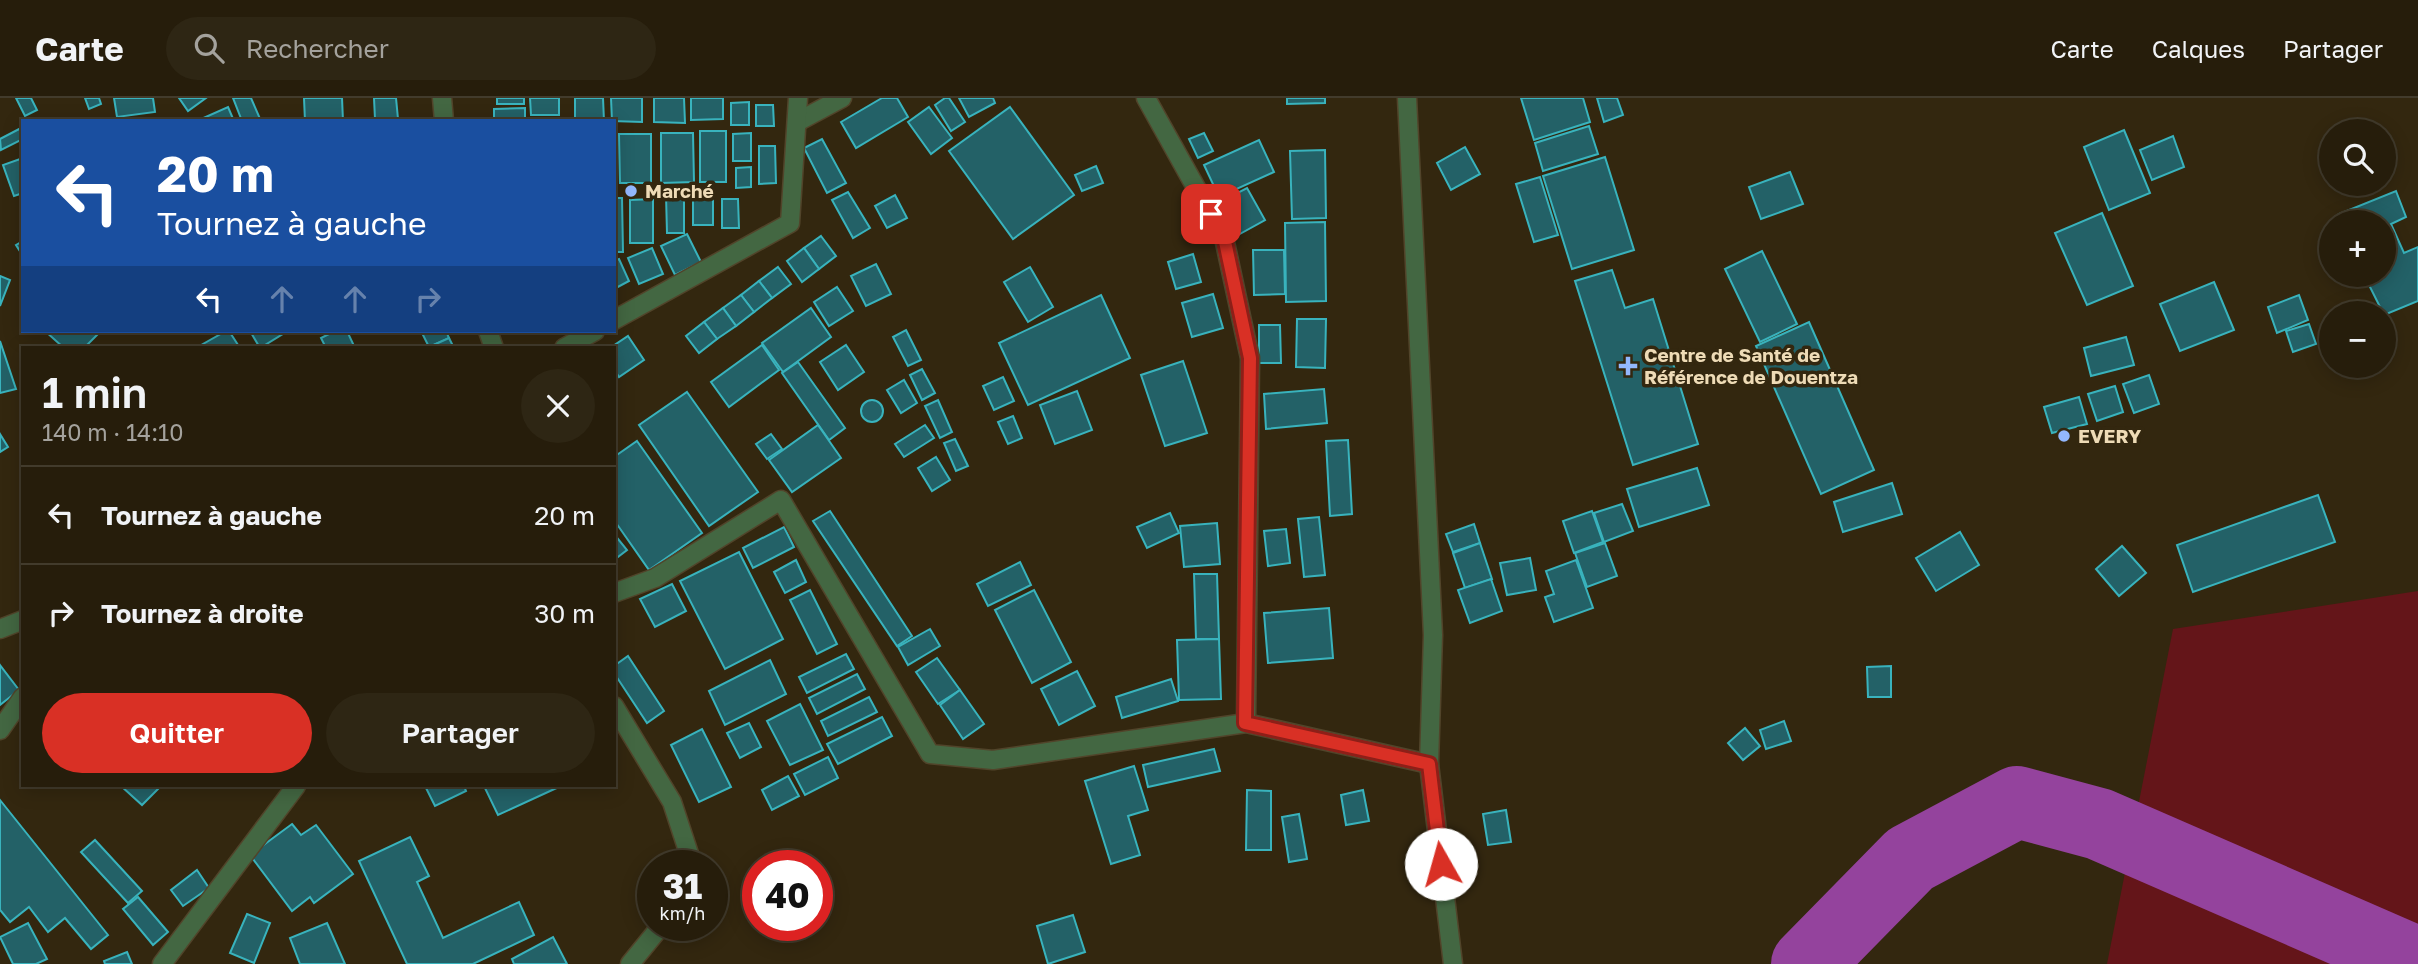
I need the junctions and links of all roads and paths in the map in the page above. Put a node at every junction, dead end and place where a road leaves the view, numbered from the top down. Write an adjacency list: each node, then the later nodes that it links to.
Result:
1 (442, 98): 6 (street)
2 (798, 98): 7 (street)
3 (842, 98): 7 (street)
4 (1146, 98): 16 (street)
5 (1407, 98): 18 (street)
6 (444, 119)
7 (799, 121): 8 (street)
8 (616, 319)
9 (591, 333): 10 (street)
10 (568, 346)
11 (616, 592): 16 (street)
12 (21, 622): 13 (street)
13 (0, 629)
14 (21, 700): 17 (street)
15 (616, 709): 20 (street)
16 (1245, 723): 18 (street)
17 (0, 730)
18 (1429, 764): 24 (street)
19 (295, 787): 22 (street)
20 (687, 850)
21 (649, 941): 23 (street)
22 (162, 964)
23 (630, 964)
24 (1452, 964)

